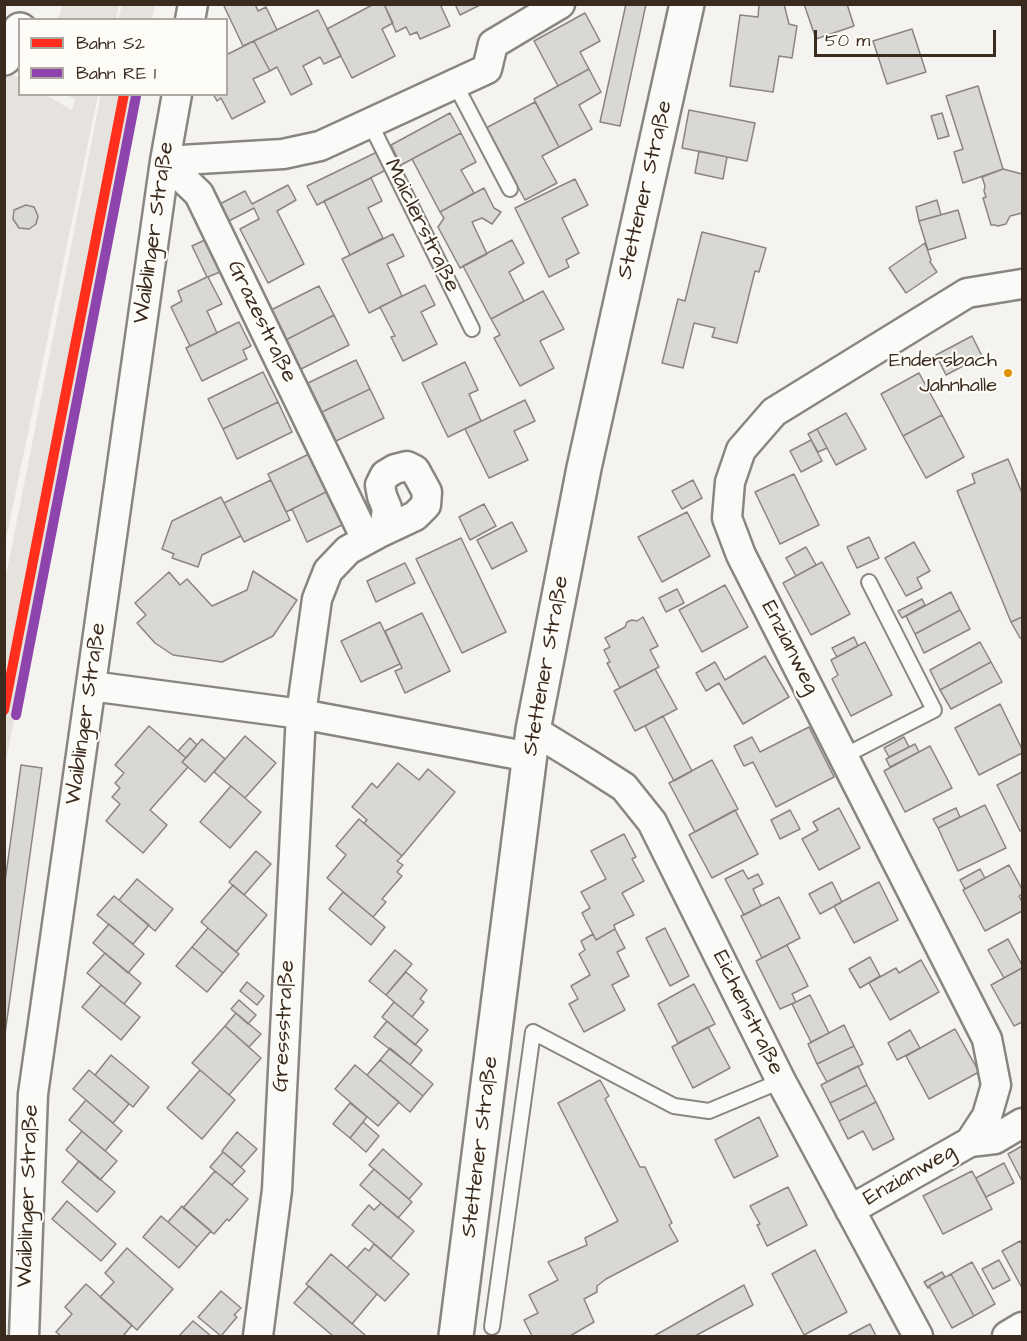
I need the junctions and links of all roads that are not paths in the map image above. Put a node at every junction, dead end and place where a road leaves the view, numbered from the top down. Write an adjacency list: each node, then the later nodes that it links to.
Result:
1 (560, 4): 5 (street)
2 (687, 4): 18 (street, Stettener Straße)
3 (18, 34): 4 (street)
4 (4, 58)
5 (455, 84): 7 (street); 9 (lane)
6 (177, 96): 8 (street, Waiblinger Straße)
7 (370, 123): 8 (street); 11 (lane, Maiclerstraße)
8 (165, 161): 13 (street, Grazestraße); 16 (street, Waiblinger Straße)
9 (510, 189)
10 (1023, 284): 19 (street, Enzianweg)
11 (472, 329)
12 (385, 475): 13 (street); 14 (street); 14 (street)
13 (344, 493): 14 (street, Grazestraße)
14 (374, 535): 17 (street)
15 (869, 582): 19 (lane)
16 (91, 686): 17 (street); 26 (street, Waiblinger Straße)
17 (301, 714): 18 (street); 27 (street, Gressstraße)
18 (531, 744): 20 (street, Eichenstraße); 28 (street, Stettener Straße)
19 (844, 756): 22 (street, Enzianweg)
20 (781, 1081): 23 (street, Eichenstraße); 24 (lane)
21 (1023, 1124): 22 (street, Enzianweg)
22 (970, 1142): 23 (street, Enzianweg)
23 (850, 1210): 29 (street, Eichenstraße)
24 (492, 1327)
25 (1023, 1327): 30 (street)
26 (24, 1336)
27 (258, 1336)
28 (456, 1336)
29 (918, 1336)
30 (1007, 1336)

